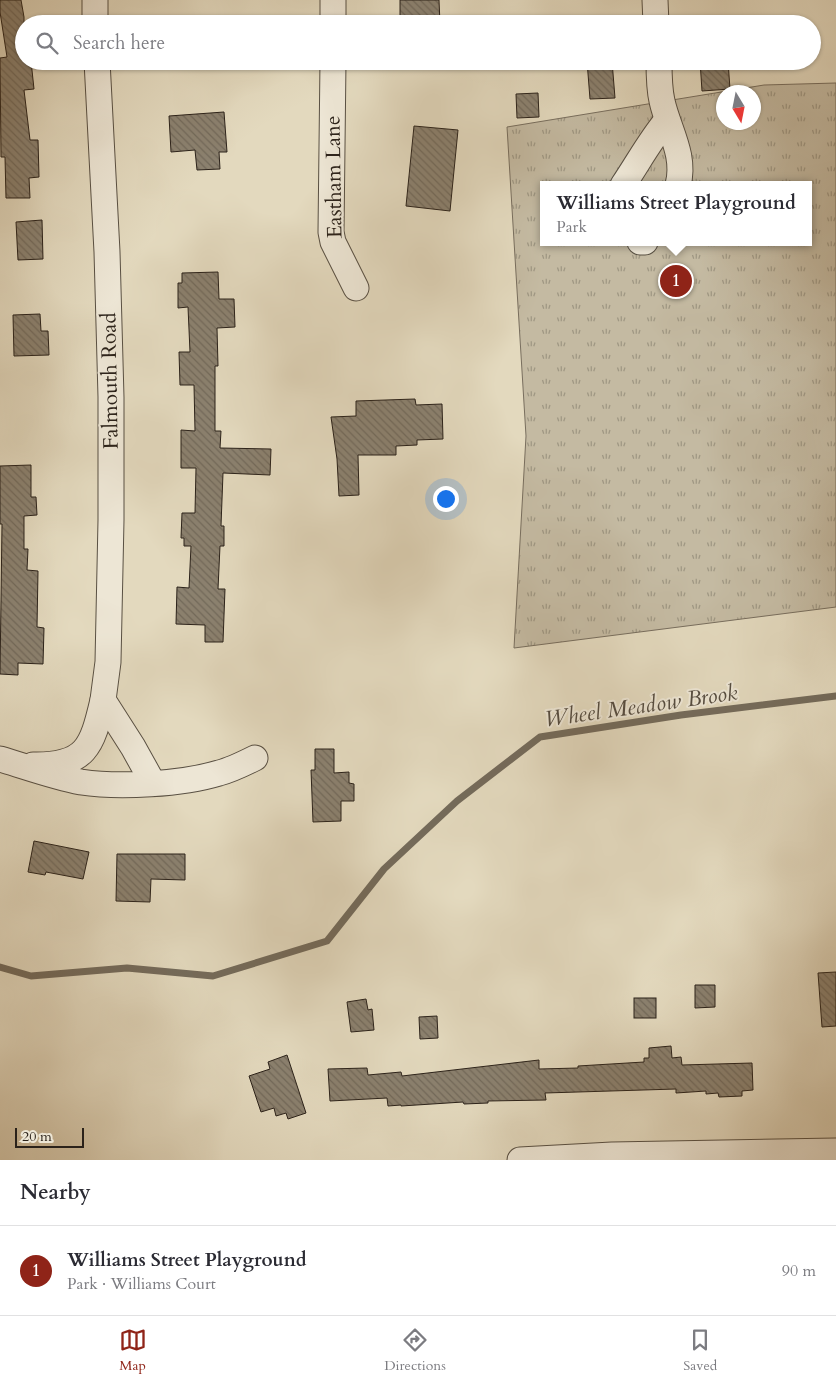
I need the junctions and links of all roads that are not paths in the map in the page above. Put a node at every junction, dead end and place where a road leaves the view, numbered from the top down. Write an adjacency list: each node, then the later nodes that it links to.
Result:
1 (95, 0): 4 (street)
2 (333, 0): 5 (street)
3 (655, 0): 6 (street)
4 (95, 15)
5 (333, 15)
6 (656, 15)
7 (97, 70): 14 (street, Falmouth Road)
8 (332, 70): 13 (street, Eastham Lane)
9 (659, 70): 10 (street)
10 (667, 120): 11 (street); 12 (street)
11 (626, 181)
12 (679, 181)
13 (356, 288)
14 (103, 700): 16 (street, Falmouth Road); 17 (street)
15 (254, 758): 17 (street)
16 (5, 760): 17 (street)
17 (153, 783)
18 (833, 1154): 19 (street)
19 (520, 1160)

